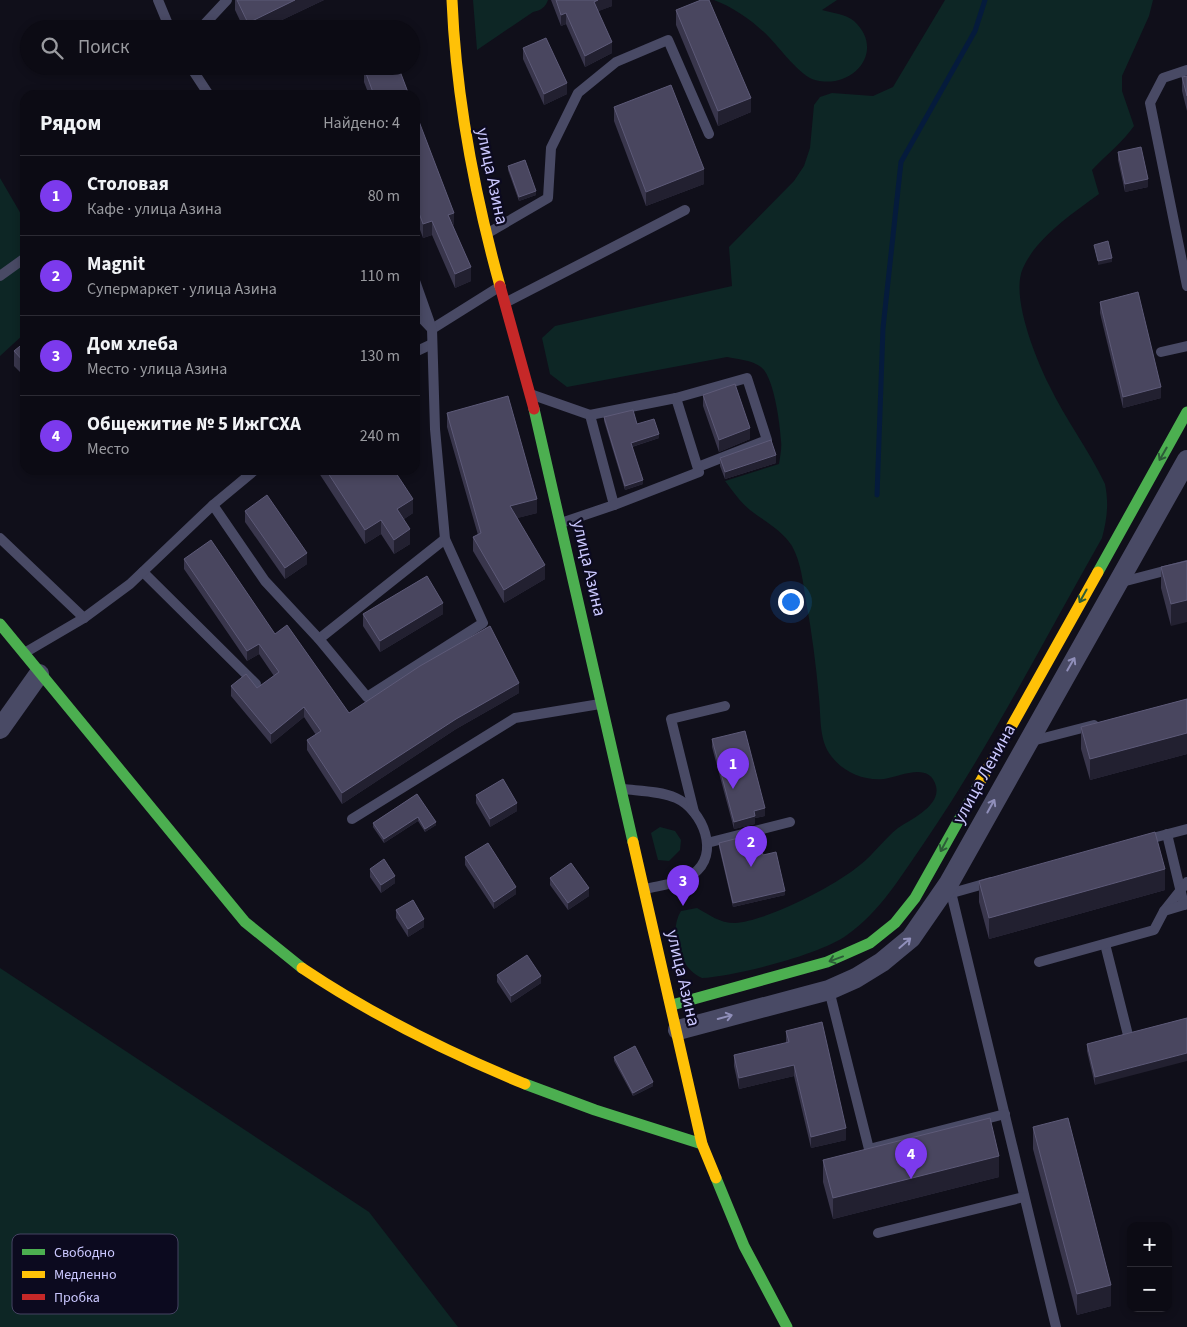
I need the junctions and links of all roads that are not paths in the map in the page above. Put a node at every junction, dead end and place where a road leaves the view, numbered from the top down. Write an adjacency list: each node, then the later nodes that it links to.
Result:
1 (158, 0): 4 (lane)
2 (228, 0): 5 (lane)
3 (452, 0): 11 (street, улица Азина)
4 (166, 20)
5 (209, 20)
6 (1187, 70): 14 (lane)
7 (196, 75): 8 (lane)
8 (206, 90)
9 (709, 134): 11 (lane)
10 (685, 210): 17 (lane)
11 (487, 234): 15 (street, улица Азина)
12 (20, 262): 13 (lane)
13 (0, 276)
14 (1187, 286)
15 (500, 287): 17 (street, улица Азина); 19 (lane)
16 (420, 295): 19 (lane)
17 (504, 303): 24 (street, улица Азина)
18 (420, 316): 19 (lane)
19 (432, 329): 20 (lane)
20 (432, 344): 22 (lane); 35 (lane)
21 (1187, 346): 23 (lane)
22 (420, 350)
23 (1161, 352)
24 (531, 395): 27 (lane); 33 (street, улица Азина)
25 (676, 398): 27 (lane); 29 (lane); 29 (lane)
26 (1187, 412): 67 (street, улица Ленина, one-way to 67)
27 (590, 414): 31 (lane)
28 (1187, 460): 38 (street, улица Ленина)
29 (698, 467): 31 (lane)
30 (249, 475): 32 (lane)
31 (614, 504): 33 (lane)
32 (213, 505): 37 (lane); 41 (lane)
33 (560, 523): 45 (street, улица Азина)
34 (0, 538): 39 (lane)
35 (446, 539): 41 (lane); 41 (lane)
36 (1187, 566): 38 (lane)
37 (143, 572): 39 (lane); 44 (lane)
38 (1117, 583): 49 (street, улица Ленина, one-way to 38)
39 (84, 618): 42 (lane)
40 (0, 624): 42 (street)
41 (319, 639)
42 (23, 654): 43 (street)
43 (39, 674): 48 (street); 71 (street)
44 (256, 684)
45 (603, 704): 50 (street, улица Азина); 52 (lane)
46 (725, 706): 51 (lane)
47 (1100, 724): 49 (lane)
48 (0, 729)
49 (1027, 743): 60 (street, улица Ленина, one-way to 49)
50 (622, 789): 51 (lane); 61 (street, улица Азина)
51 (694, 812): 57 (lane)
52 (352, 819)
53 (790, 822): 57 (lane)
54 (1187, 829): 55 (lane)
55 (1168, 834): 56 (lane); 59 (lane)
56 (1139, 842)
57 (707, 843): 61 (lane)
58 (1004, 878): 60 (lane)
59 (1184, 886): 62 (lane); 63 (lane)
60 (950, 888): 66 (street, улица Ленина, one-way to 60); 70 (lane)
61 (645, 889): 67 (street, улица Азина)
62 (1185, 905): 63 (lane)
63 (1164, 911): 64 (lane)
64 (1104, 944): 65 (lane); 69 (lane)
65 (1039, 962)
66 (829, 990): 68 (street, улица Ленина, one-way to 66); 70 (lane)
67 (672, 1004): 68 (street, улица Азина)
68 (678, 1030): 71 (street, улица Азина)
69 (1128, 1035)
70 (1005, 1114): 72 (lane)
71 (702, 1144): 74 (street, улица Азина)
72 (1024, 1197): 73 (lane); 75 (lane)
73 (878, 1233)
74 (788, 1327)
75 (1056, 1327)

